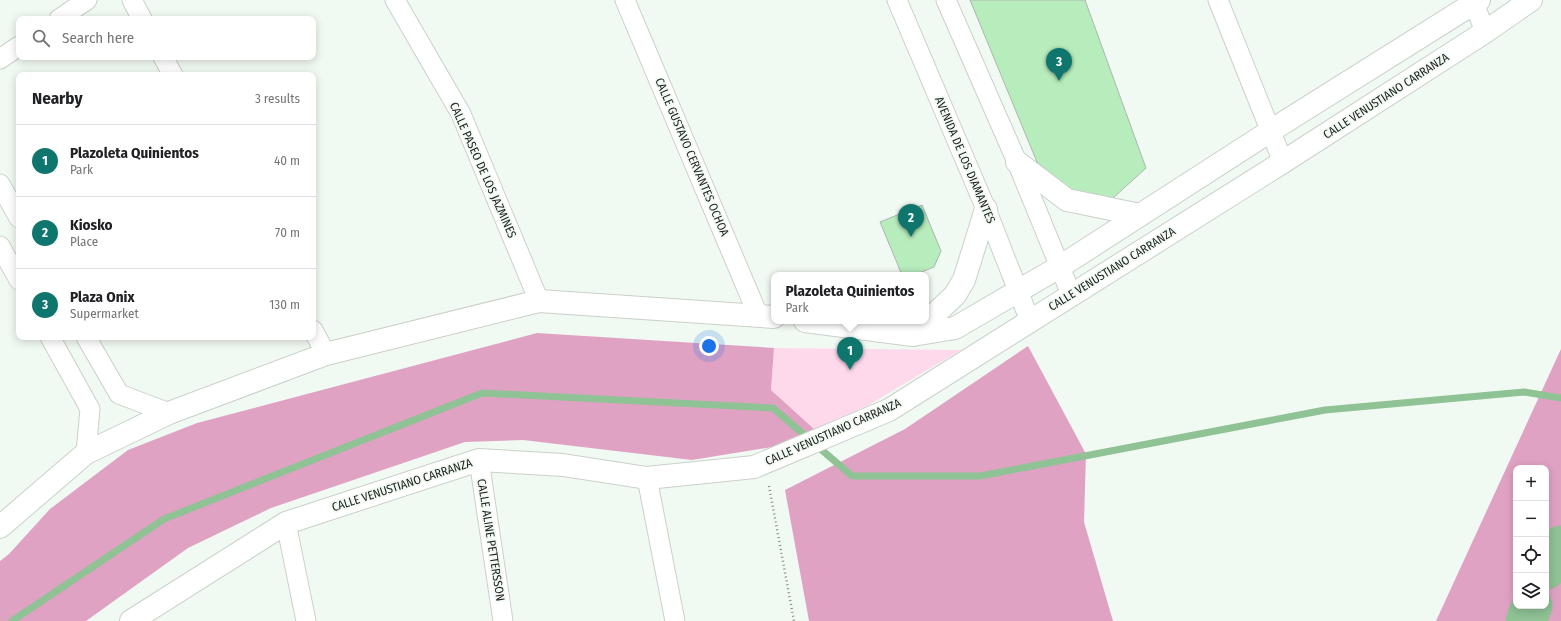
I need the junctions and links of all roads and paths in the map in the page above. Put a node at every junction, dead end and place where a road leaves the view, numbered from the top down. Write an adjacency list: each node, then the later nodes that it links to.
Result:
1 (88, 0): 10 (street)
2 (132, 0): 11 (street)
3 (395, 0): 29 (street, CALLE PASEO DE LOS JAZMINES)
4 (625, 0): 30 (street, CALLE GUSTAVO CERVANTES OCHOA)
5 (897, 0): 21 (street, AVENIDA DE LOS DIAMANTES)
6 (946, 0): 18 (street)
7 (1218, 0): 17 (street)
8 (1531, 0): 12 (street, CALLE VENUSTIANO CARRANZA)
9 (1475, 1): 12 (street); 17 (street)
10 (64, 16)
11 (140, 16)
12 (1485, 32): 19 (street, CALLE VENUSTIANO CARRANZA)
13 (16, 48): 14 (street)
14 (0, 59)
15 (165, 60): 16 (street)
16 (171, 72)
17 (1272, 130): 19 (street); 23 (street)
18 (1017, 162): 23 (street); 25 (street)
19 (1283, 162): 28 (street, CALLE VENUSTIANO CARRANZA)
20 (0, 184): 22 (street)
21 (986, 210): 27 (street, AVENIDA DE LOS DIAMANTES); 31 (street)
22 (16, 213)
23 (1140, 215): 25 (street)
24 (0, 246): 26 (street)
25 (1061, 266): 27 (street); 28 (street)
26 (16, 275)
27 (1019, 292): 32 (street, AVENIDA DE LOS DIAMANTES); 35 (street)
28 (1071, 294): 32 (street, CALLE VENUSTIANO CARRANZA)
29 (539, 301): 30 (street); 39 (street)
30 (766, 316)
31 (929, 320)
32 (1030, 321): 43 (street, CALLE VENUSTIANO CARRANZA)
33 (828, 324): 35 (street)
34 (925, 324): 35 (street)
35 (913, 335)
36 (316, 336): 39 (street)
37 (52, 340): 41 (street)
38 (88, 340): 40 (street)
39 (326, 354): 40 (street)
40 (169, 413): 41 (street)
41 (86, 453): 46 (street)
42 (479, 460): 44 (street, CALLE VENUSTIANO CARRANZA); 45 (street, CALLE VENUSTIANO CARRANZA); 49 (street, CALLE ALINE PETTERSSON)
43 (764, 463): 44 (street, CALLE VENUSTIANO CARRANZA); 51 (path)
44 (647, 478): 50 (street)
45 (286, 523): 47 (street, CALLE VENUSTIANO CARRANZA); 48 (street)
46 (0, 527)
47 (131, 621)
48 (306, 621)
49 (503, 621)
50 (676, 621)
51 (794, 621)

